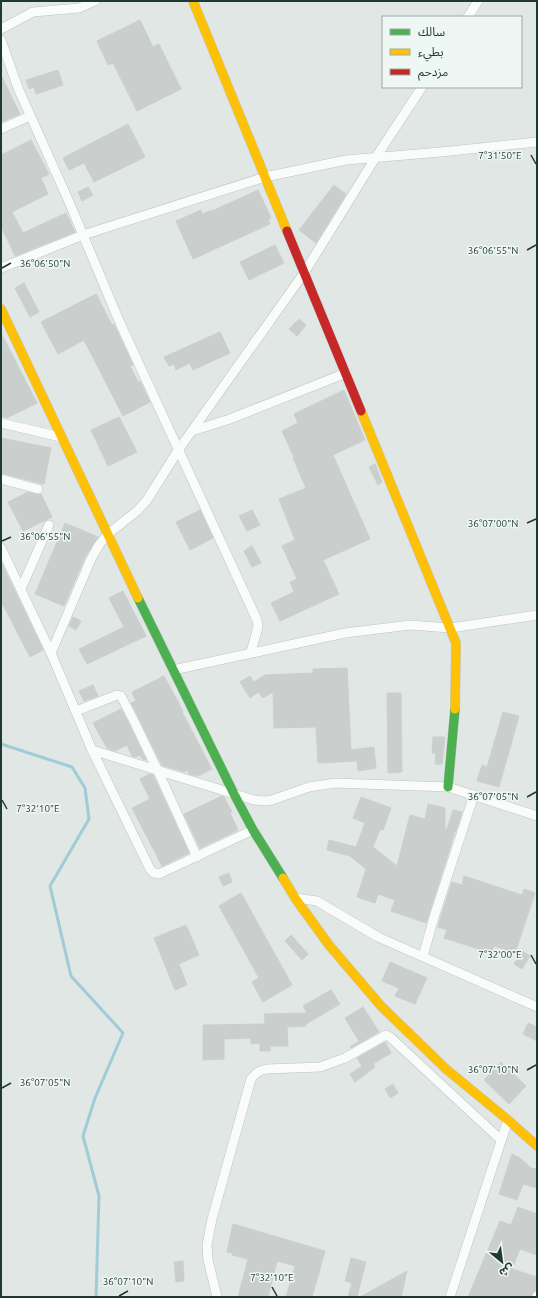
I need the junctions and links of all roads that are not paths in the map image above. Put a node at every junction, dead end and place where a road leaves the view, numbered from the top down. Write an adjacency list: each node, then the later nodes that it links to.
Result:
1 (95, 1): 5 (street)
2 (192, 1): 12 (main road)
3 (478, 1): 4 (street)
4 (469, 16)
5 (1, 29)
6 (1, 40): 8 (street)
7 (421, 88): 11 (street)
8 (30, 116): 9 (street); 13 (street)
9 (1, 129)
10 (537, 142): 11 (street)
11 (376, 157): 12 (street); 15 (street)
12 (265, 177): 13 (street); 15 (main road)
13 (83, 235): 14 (street); 21 (street)
14 (1, 268)
15 (304, 273): 17 (main road); 19 (street)
16 (1, 309): 20 (main road)
17 (346, 373): 19 (street); 29 (main road)
18 (1, 423): 20 (street)
19 (192, 431): 21 (street)
20 (61, 437): 25 (main road)
21 (179, 449): 25 (street); 30 (street)
22 (1, 480): 23 (street)
23 (38, 488)
24 (49, 525): 27 (street)
25 (108, 534): 31 (street); 32 (main road)
26 (1, 548): 27 (street)
27 (21, 589): 31 (street)
28 (537, 615): 29 (street)
29 (450, 628): 30 (street); 36 (main road)
30 (251, 652): 32 (street)
31 (51, 653): 33 (street)
32 (173, 670): 37 (main road)
33 (76, 712): 34 (street); 35 (street)
34 (92, 750): 35 (street); 41 (street)
35 (157, 769): 37 (street); 41 (street)
36 (448, 787): 37 (street); 38 (street)
37 (234, 794): 40 (main road)
38 (474, 795): 39 (street); 43 (street)
39 (537, 816)
40 (253, 830): 41 (street); 42 (main road)
41 (197, 856)
42 (295, 898): 43 (street); 45 (main road)
43 (423, 956): 44 (street)
44 (537, 1007)
45 (508, 1120): 46 (street); 47 (main road)
46 (501, 1140): 48 (street); 49 (street)
47 (536, 1144)
48 (218, 1297)
49 (450, 1297)

